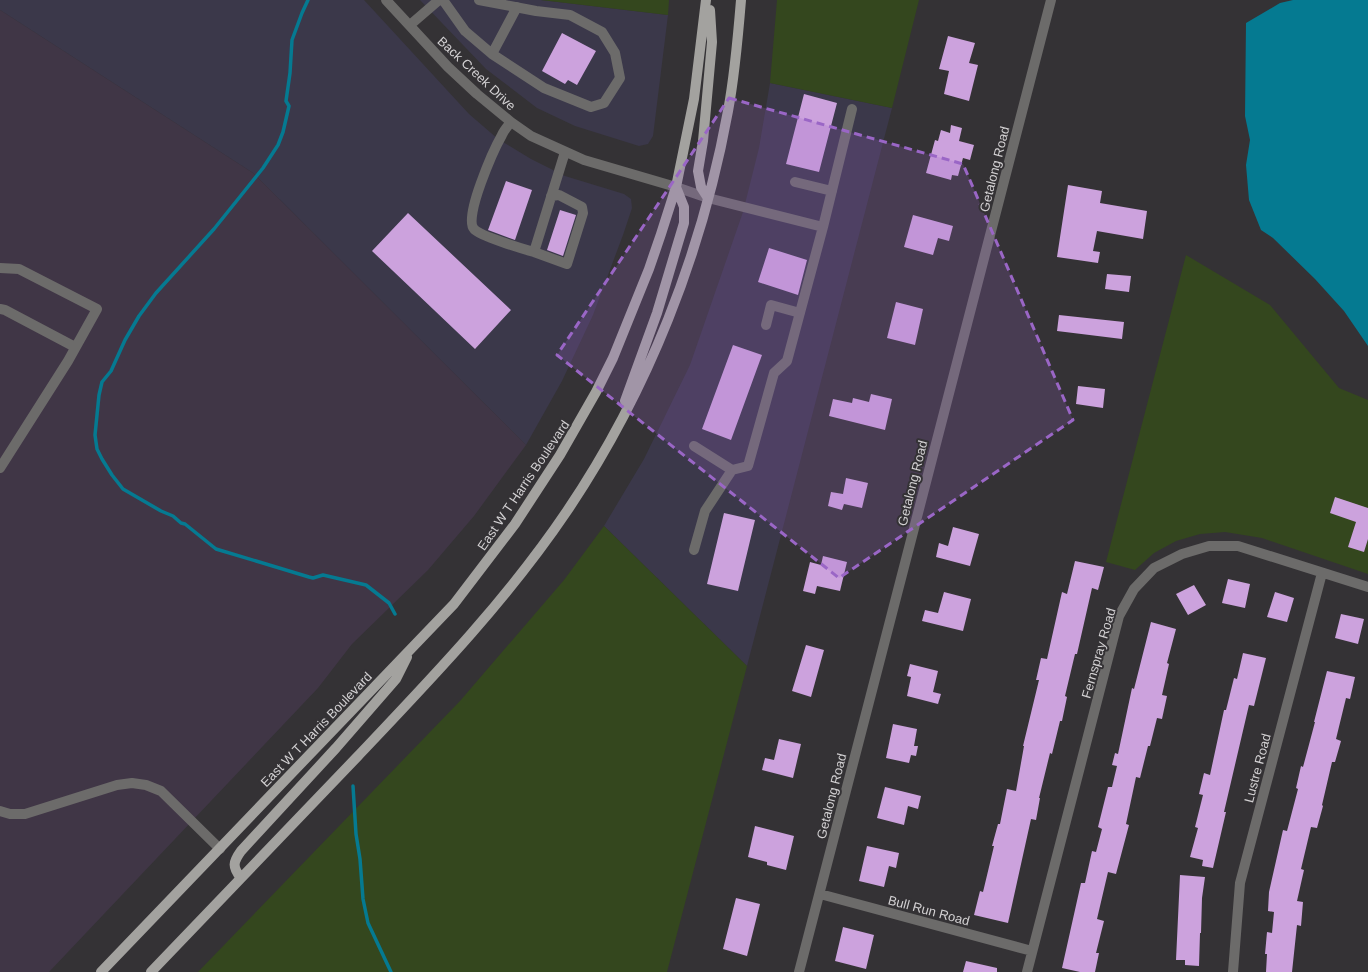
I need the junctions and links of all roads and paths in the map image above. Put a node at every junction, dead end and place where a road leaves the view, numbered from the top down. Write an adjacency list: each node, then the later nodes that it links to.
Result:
1 (386, 0): 10 (street, Back Creek Drive)
2 (439, 0): 10 (street)
3 (443, 0): 11 (street)
4 (479, 0): 9 (street)
5 (706, 0): 16 (main road, East W T Harris Boulevard)
6 (709, 0): 19 (main road)
7 (742, 0): 19 (main road)
8 (1051, 0): 38 (street, Getalong Road)
9 (518, 7): 11 (street); 11 (street)
10 (410, 25): 13 (street, Back Creek Drive)
11 (492, 54)
12 (852, 109): 17 (street)
13 (511, 122): 14 (street, Back Creek Drive); 21 (street)
14 (565, 152): 16 (street, Back Creek Drive); 18 (street)
15 (795, 182): 17 (street)
16 (676, 187): 19 (street, Back Creek Drive); 27 (main road); 34 (main road, East W T Harris Boulevard)
17 (832, 191): 20 (street)
18 (551, 196): 21 (street); 21 (street)
19 (708, 198): 20 (street, Back Creek Drive); 27 (main road)
20 (823, 227): 24 (street)
21 (534, 252)
22 (0, 268): 26 (street)
23 (0, 309): 26 (street)
24 (800, 313): 25 (street); 30 (street)
25 (766, 325)
26 (75, 347): 29 (street)
27 (613, 434): 37 (main road)
28 (694, 446): 30 (street)
29 (0, 468)
30 (732, 470): 31 (street)
31 (694, 550)
32 (1322, 573): 33 (street, Fernspray Road); 39 (street, Fernspray Road); 44 (street, Lustre Road)
33 (1368, 587)
34 (412, 648): 36 (main road, East W T Harris Boulevard); 37 (main road)
35 (0, 811): 36 (street)
36 (220, 849): 40 (main road, East W T Harris Boulevard)
37 (241, 878): 41 (main road)
38 (820, 894): 39 (street, Bull Run Road); 42 (street, Getalong Road)
39 (1032, 951): 43 (street, Fernspray Road)
40 (101, 972)
41 (151, 972)
42 (799, 972)
43 (1027, 972)
44 (1233, 972)

